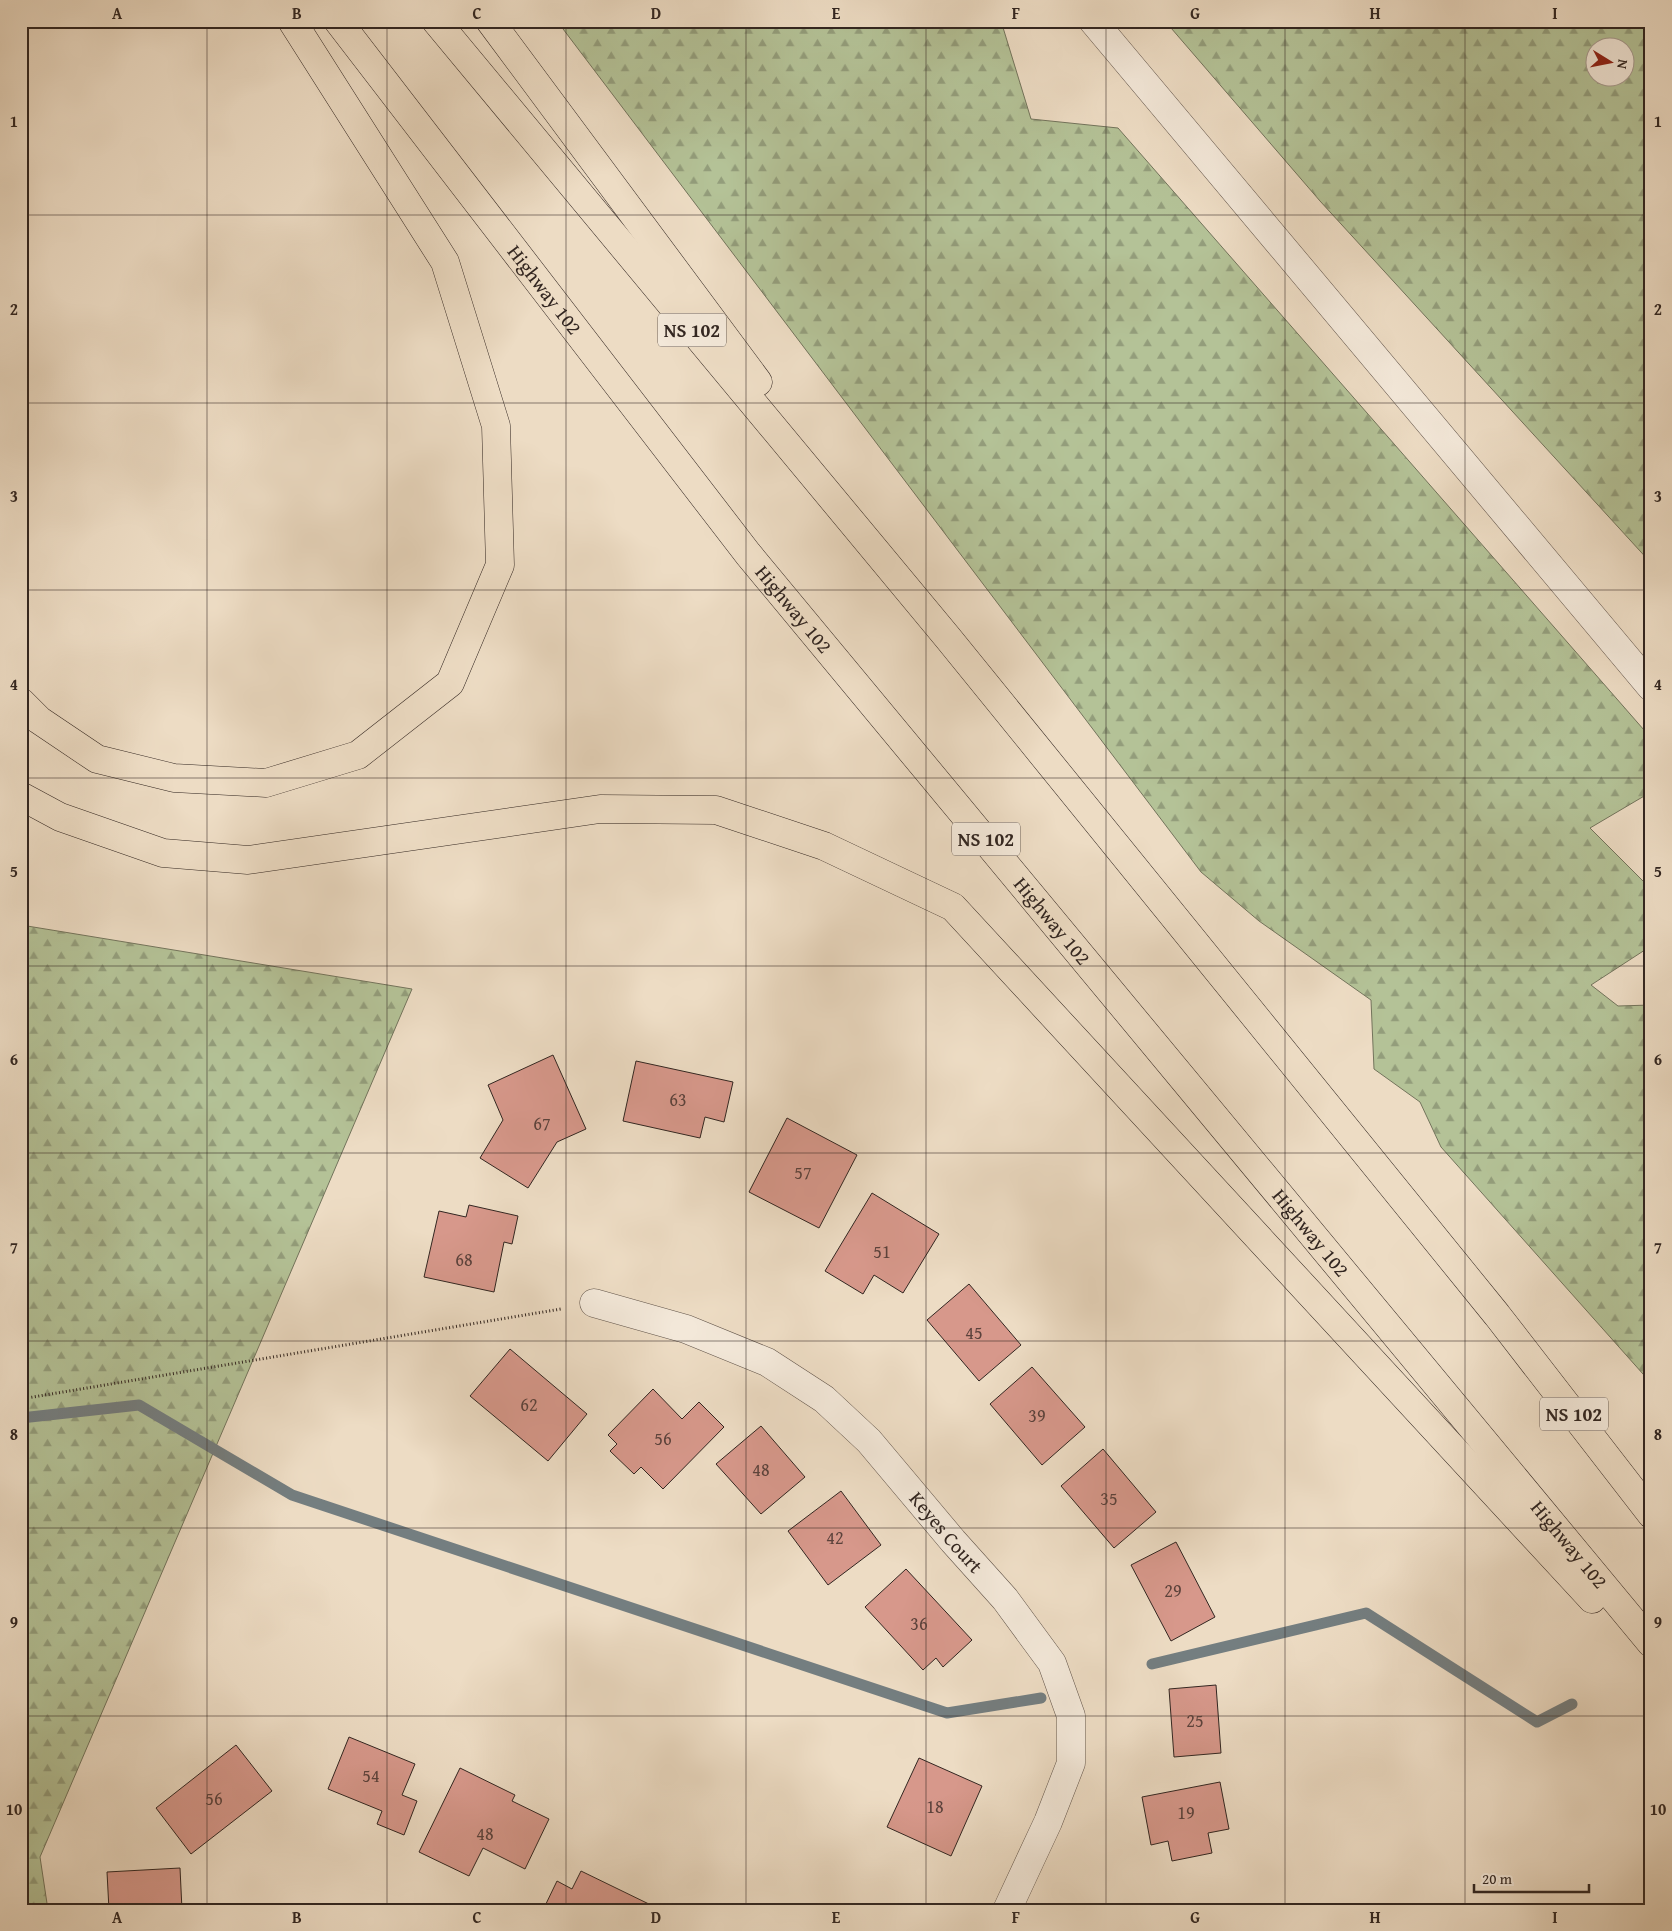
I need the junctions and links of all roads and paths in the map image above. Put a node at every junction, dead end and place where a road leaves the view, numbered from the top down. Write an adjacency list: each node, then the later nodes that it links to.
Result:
1 (292, 21): 8 (highway)
2 (338, 21): 13 (highway, Highway 102 / NS 102)
3 (436, 21): 6 (highway, NS 102)
4 (490, 21): 6 (highway)
5 (1093, 21): 7 (street)
6 (948, 638): 12 (highway, NS 102)
7 (1651, 687)
8 (21, 702)
9 (21, 796): 14 (highway)
10 (594, 1303): 11 (path); 15 (street, Keyes Court)
11 (21, 1399)
12 (1651, 1514)
13 (1651, 1644)
14 (1651, 1663)
15 (1007, 1910)

